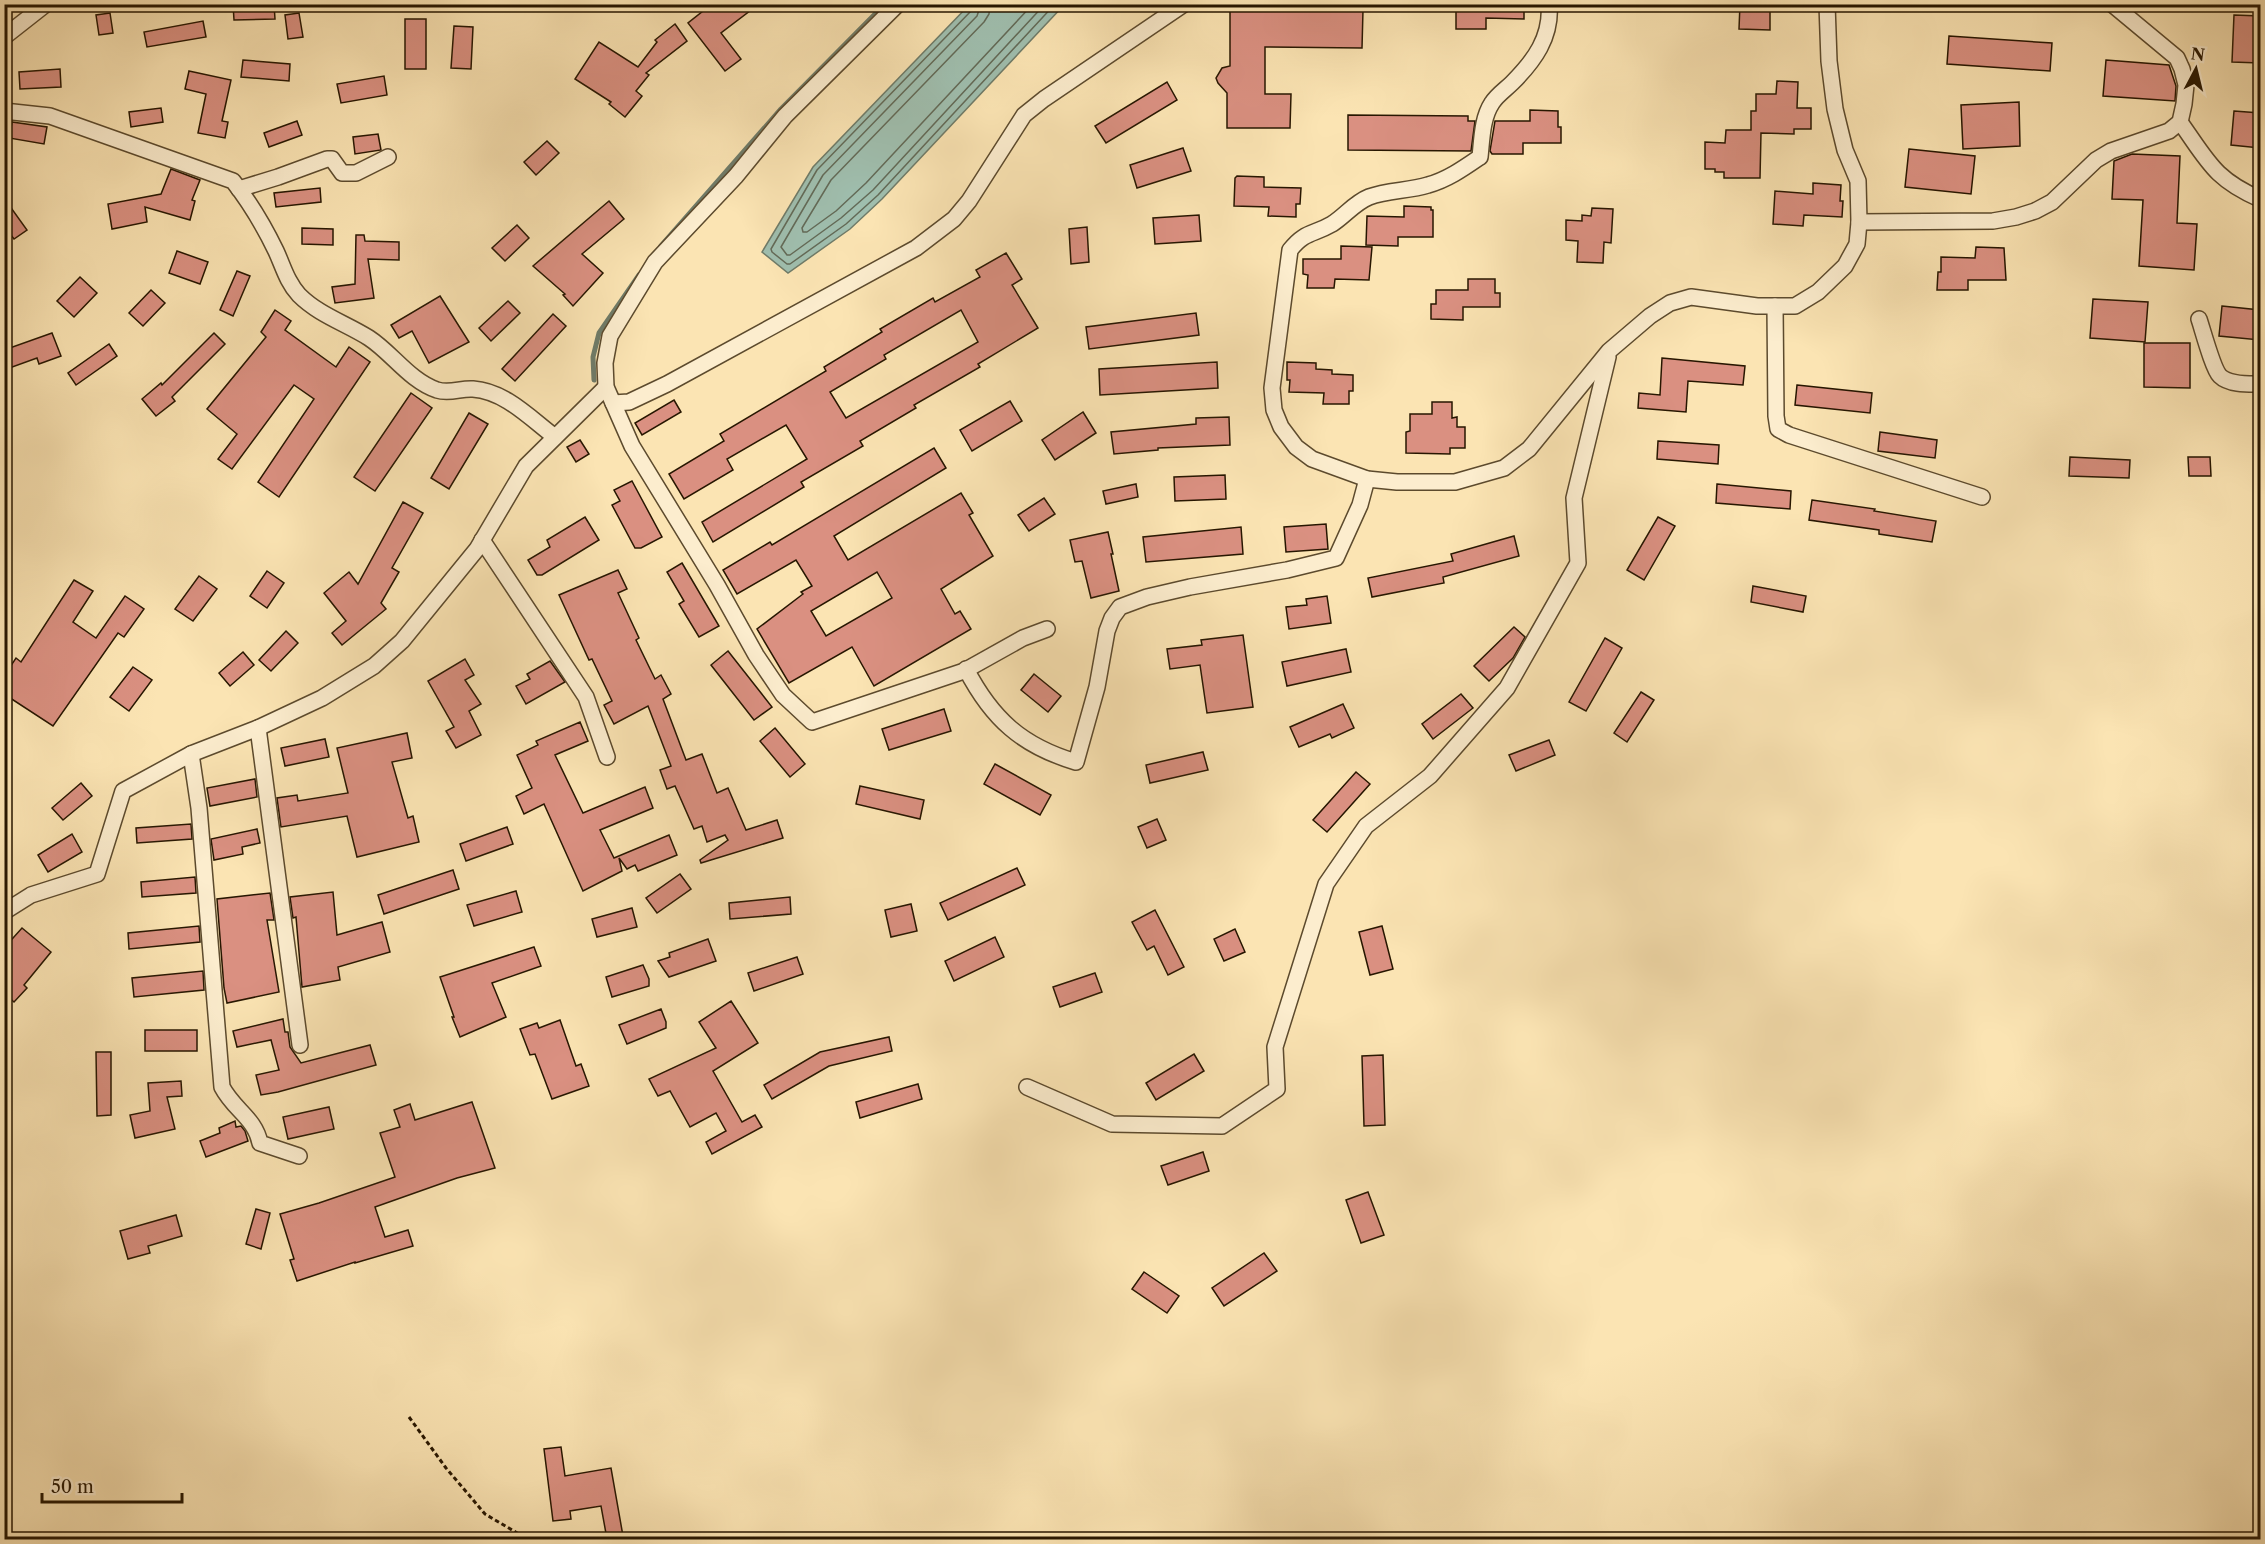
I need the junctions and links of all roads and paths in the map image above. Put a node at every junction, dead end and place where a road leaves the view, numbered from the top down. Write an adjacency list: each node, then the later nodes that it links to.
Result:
1 (46, 4): 7 (street)
2 (898, 4): 18 (street)
3 (1184, 4): 19 (street)
4 (1548, 4): 21 (street)
5 (1827, 4): 13 (street)
6 (2112, 4): 9 (street)
7 (4, 37)
8 (4, 111): 11 (street)
9 (2180, 122): 12 (street); 13 (street)
10 (388, 157): 11 (street)
11 (239, 189): 20 (street)
12 (2260, 199)
13 (1859, 222): 14 (street)
14 (1775, 306): 16 (street); 22 (street)
15 (2199, 319): 17 (street)
16 (1609, 351): 21 (street); 31 (street)
17 (2260, 384)
18 (606, 387): 19 (street); 20 (street)
19 (613, 403): 25 (street)
20 (555, 437): 23 (street)
21 (1367, 479): 25 (street)
22 (1982, 497)
23 (482, 540): 26 (street); 28 (street)
24 (1047, 629): 25 (street)
25 (966, 669)
26 (258, 728): 27 (street); 30 (street)
27 (190, 754): 29 (street); 32 (street)
28 (607, 757)
29 (4, 912)
30 (300, 1045)
31 (1027, 1087)
32 (299, 1156)
33 (409, 1417): 34 (path)
34 (529, 1539)

